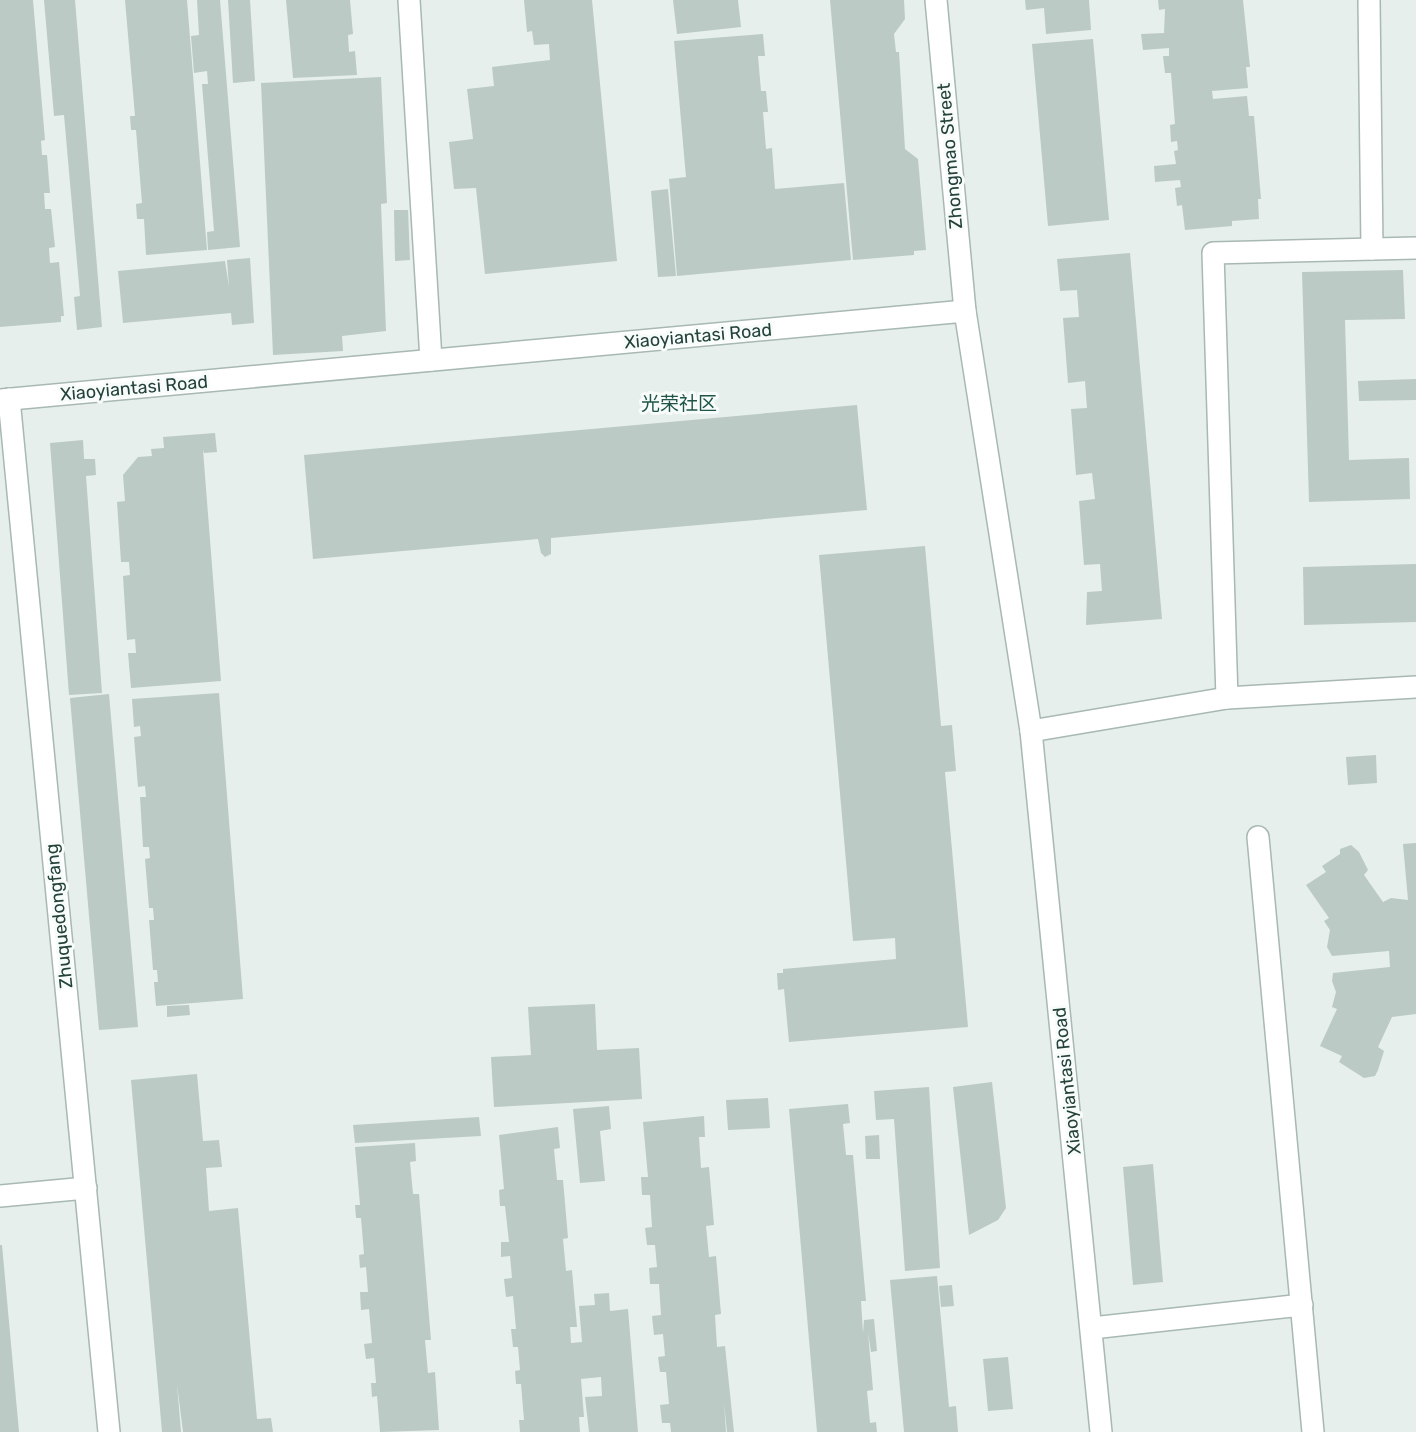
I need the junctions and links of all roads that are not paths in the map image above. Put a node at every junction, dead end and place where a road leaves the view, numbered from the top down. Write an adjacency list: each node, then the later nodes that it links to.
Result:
1 (409, 0): 7 (street)
2 (936, 0): 6 (street, Zhongmao Street)
3 (1369, 0): 5 (street)
4 (1416, 248): 5 (street)
5 (1372, 249): 10 (street)
6 (965, 311): 7 (street, Xiaoyiantasi Road); 11 (street, Xiaoyiantasi Road)
7 (431, 360): 8 (street, Xiaoyiantasi Road)
8 (5, 400): 13 (street, Zhuquedongfang)
9 (1416, 687): 10 (street)
10 (1227, 698): 11 (street)
11 (1031, 731): 16 (street, Xiaoyiantasi Road)
12 (1258, 837): 15 (street)
13 (86, 1188): 14 (street); 17 (street, Zhuquedongfang)
14 (0, 1195)
15 (1301, 1305): 16 (street); 19 (street)
16 (1092, 1328): 18 (street, Xiaoyiantasi Road)
17 (109, 1432)
18 (1101, 1432)
19 (1313, 1432)

